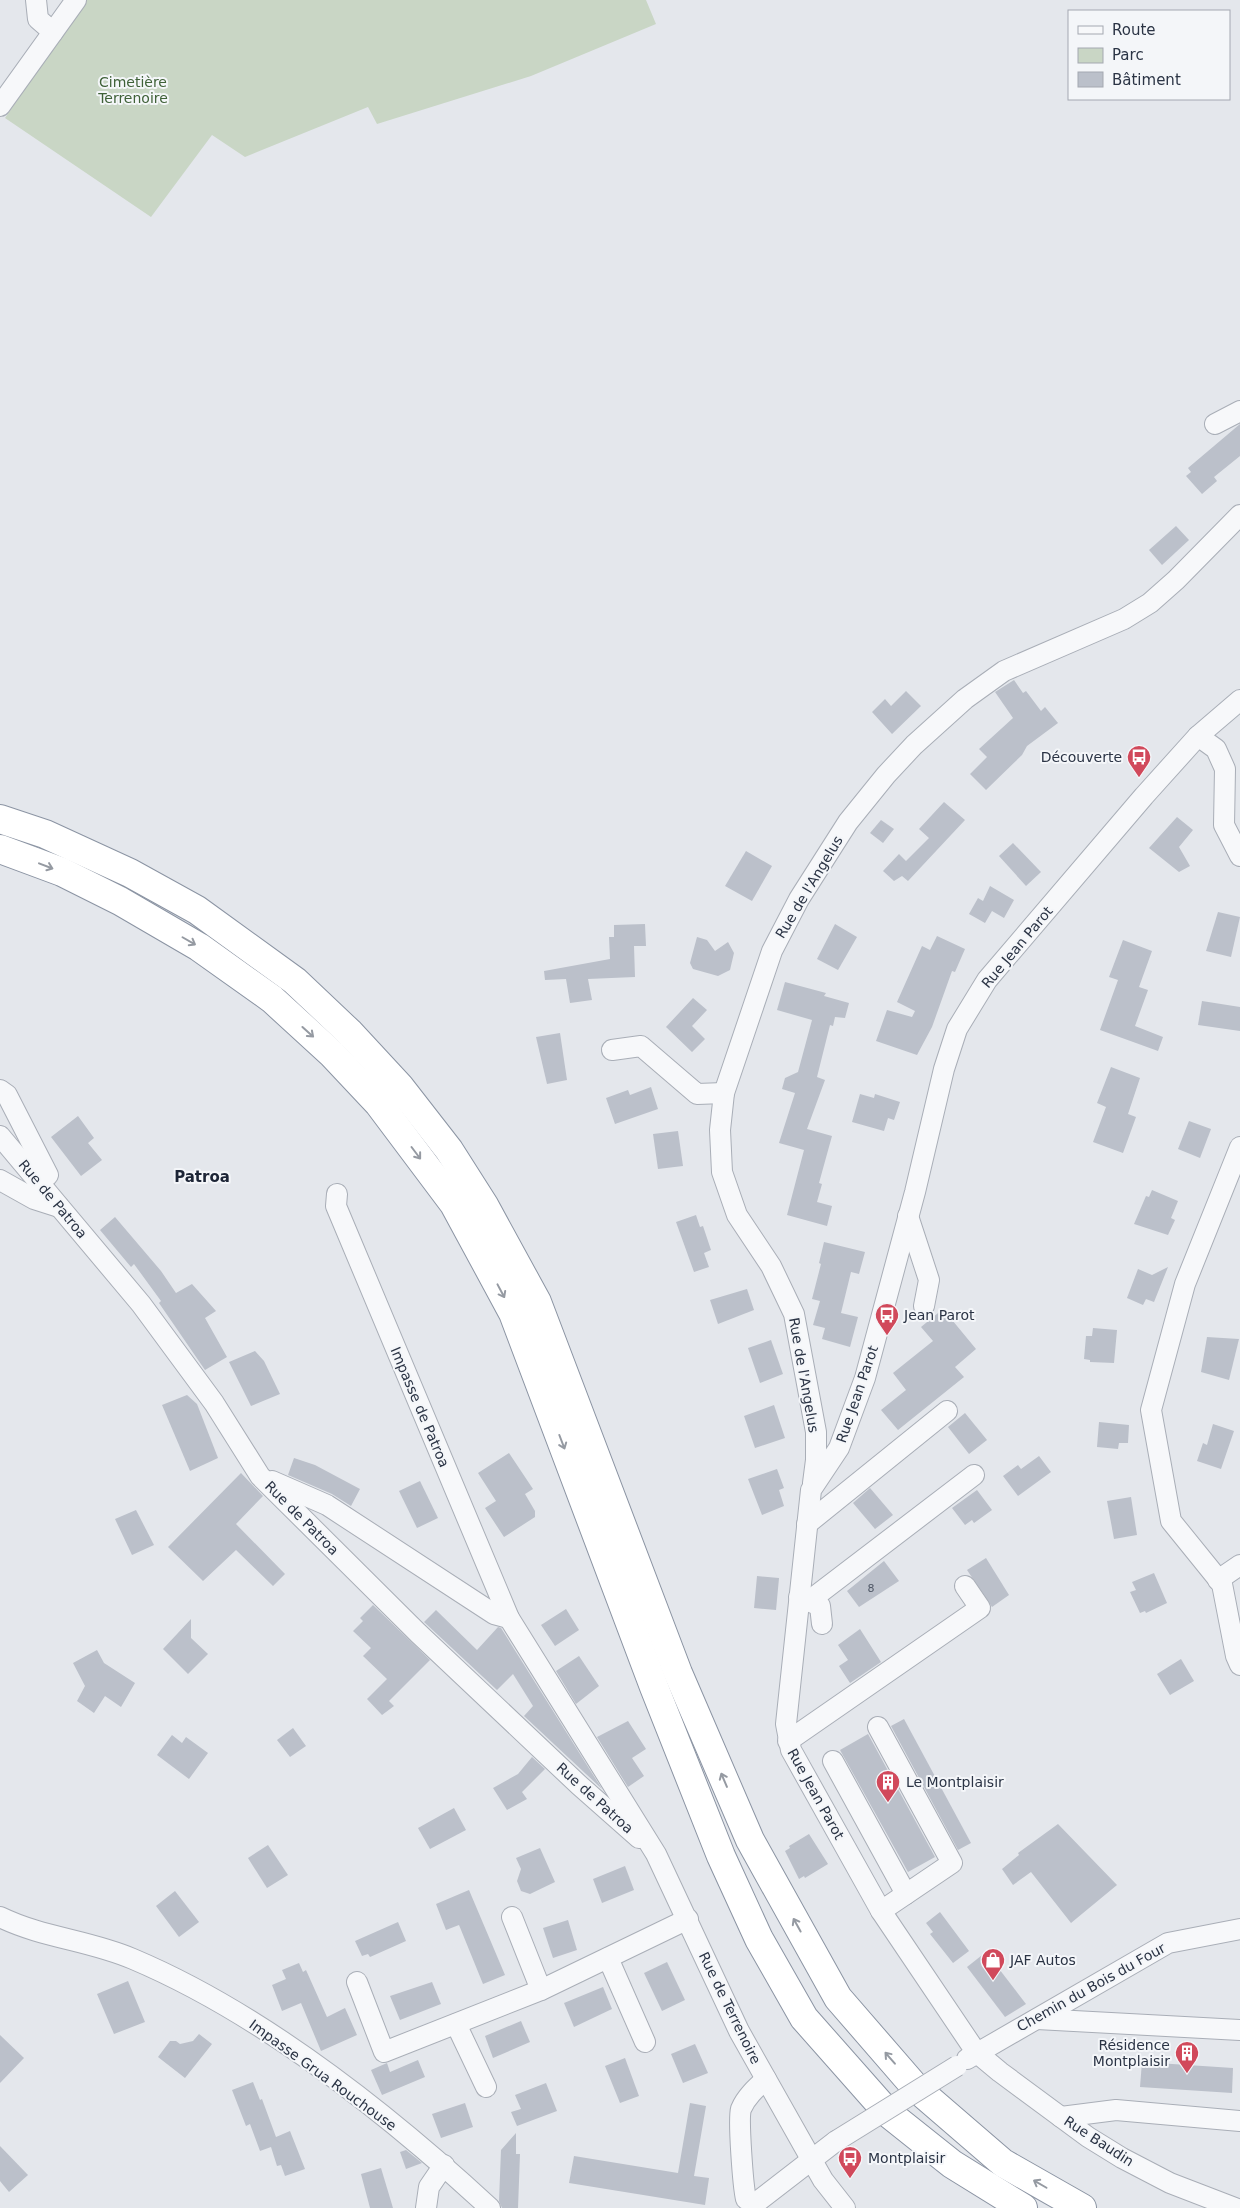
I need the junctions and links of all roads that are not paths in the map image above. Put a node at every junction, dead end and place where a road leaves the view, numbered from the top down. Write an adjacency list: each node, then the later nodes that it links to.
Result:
1 (36, 0): 3 (street)
2 (76, 0): 3 (street)
3 (53, 32): 4 (street)
4 (0, 106)
5 (1240, 411): 6 (street)
6 (1215, 424)
7 (1240, 515): 15 (street, Rue de l'Angelus)
8 (1240, 700): 9 (street, Rue Jean Parot)
9 (1198, 736): 12 (street); 22 (street, Rue Jean Parot)
10 (0, 819): 69 (highway, one-way to 10)
11 (0, 849): 61 (highway, one-way to 61)
12 (1240, 856)
13 (612, 1050): 15 (street)
14 (0, 1090): 19 (street)
15 (724, 1093): 27 (street, Rue de l'Angelus)
16 (0, 1136): 19 (street, Rue de Patroa)
17 (1240, 1147): 30 (street)
18 (0, 1180): 21 (street)
19 (39, 1183): 21 (street, Rue de Patroa)
20 (337, 1194): 33 (street, Impasse de Patroa)
21 (60, 1208): 26 (street, Rue de Patroa)
22 (908, 1216): 23 (street); 27 (street, Rue Jean Parot)
23 (924, 1306)
24 (947, 1411): 28 (street)
25 (974, 1475): 32 (street)
26 (260, 1476): 33 (street); 39 (street, Rue de Patroa)
27 (811, 1490): 28 (street, Rue Jean Parot)
28 (808, 1524): 32 (street, Rue Jean Parot)
29 (1240, 1564): 30 (street)
30 (1218, 1580): 35 (street)
31 (965, 1586): 37 (street)
32 (804, 1599): 34 (street); 37 (street, Rue Jean Parot)
33 (509, 1618): 39 (street, Impasse de Patroa)
34 (822, 1624)
35 (1240, 1664)
36 (878, 1727): 40 (street)
37 (788, 1741): 41 (street, Rue Jean Parot)
38 (833, 1761): 40 (street)
39 (656, 1854): 44 (street, Rue de Terrenoire)
40 (906, 1894): 41 (street)
41 (881, 1911): 53 (street, Rue Jean Parot)
42 (0, 1917): 62 (street, Impasse Grua Rouchouse)
43 (512, 1917): 48 (street)
44 (688, 1919): 46 (street); 54 (street, Rue de Terrenoire)
45 (1240, 1929): 49 (street, Chemin du Bois du Four)
46 (608, 1958): 48 (street); 52 (street)
47 (357, 1982): 50 (street)
48 (541, 1990): 50 (street)
49 (1035, 2019): 51 (street); 53 (street, Chemin du Bois du Four)
50 (456, 2024): 55 (street)
51 (1240, 2030)
52 (645, 2042)
53 (976, 2052): 57 (street, Rue Baudin); 60 (street, bridge)
54 (766, 2079): 60 (street, Rue de Terrenoire); 63 (street)
55 (486, 2087)
56 (1099, 2111): 57 (street); 58 (street); 59 (street)
57 (1061, 2117): 59 (street, Rue Baudin)
58 (1240, 2121)
59 (1088, 2137): 70 (street, Rue Baudin)
60 (812, 2158): 63 (street); 66 (street, Rue de Terrenoire)
61 (952, 2164): 67 (highway); 68 (highway)
62 (444, 2165): 64 (street); 65 (street, Impasse Grua Rouchouse)
63 (751, 2204)
64 (426, 2208)
65 (490, 2208)
66 (845, 2208)
67 (1012, 2208)
68 (1023, 2208)
69 (1082, 2208)
70 (1235, 2208)

